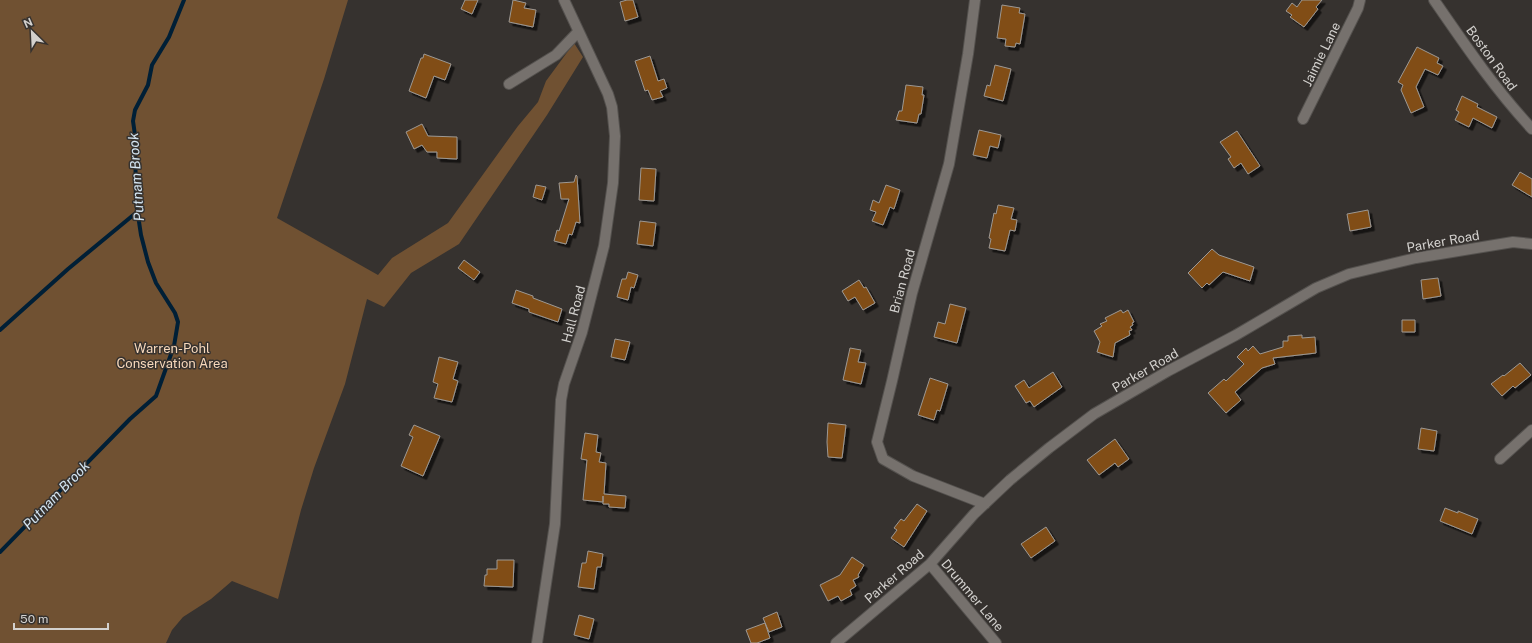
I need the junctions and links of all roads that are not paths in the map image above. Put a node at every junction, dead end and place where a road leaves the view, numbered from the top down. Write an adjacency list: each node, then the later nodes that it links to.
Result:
1 (564, 0): 5 (street, Hall Road)
2 (975, 0): 12 (street, Brian Road)
3 (1360, 0): 7 (street, Jaimie Lane)
4 (1434, 0): 8 (street, Boston Road)
5 (578, 32): 6 (street); 14 (street, Hall Road)
6 (509, 84)
7 (1304, 119)
8 (1532, 129)
9 (1532, 244): 12 (street, Parker Road)
10 (1532, 430): 11 (street)
11 (1500, 459)
12 (985, 504): 13 (street, Parker Road)
13 (930, 564): 15 (street, Parker Road); 16 (street, Drummer Lane)
14 (538, 643)
15 (836, 643)
16 (996, 643)

